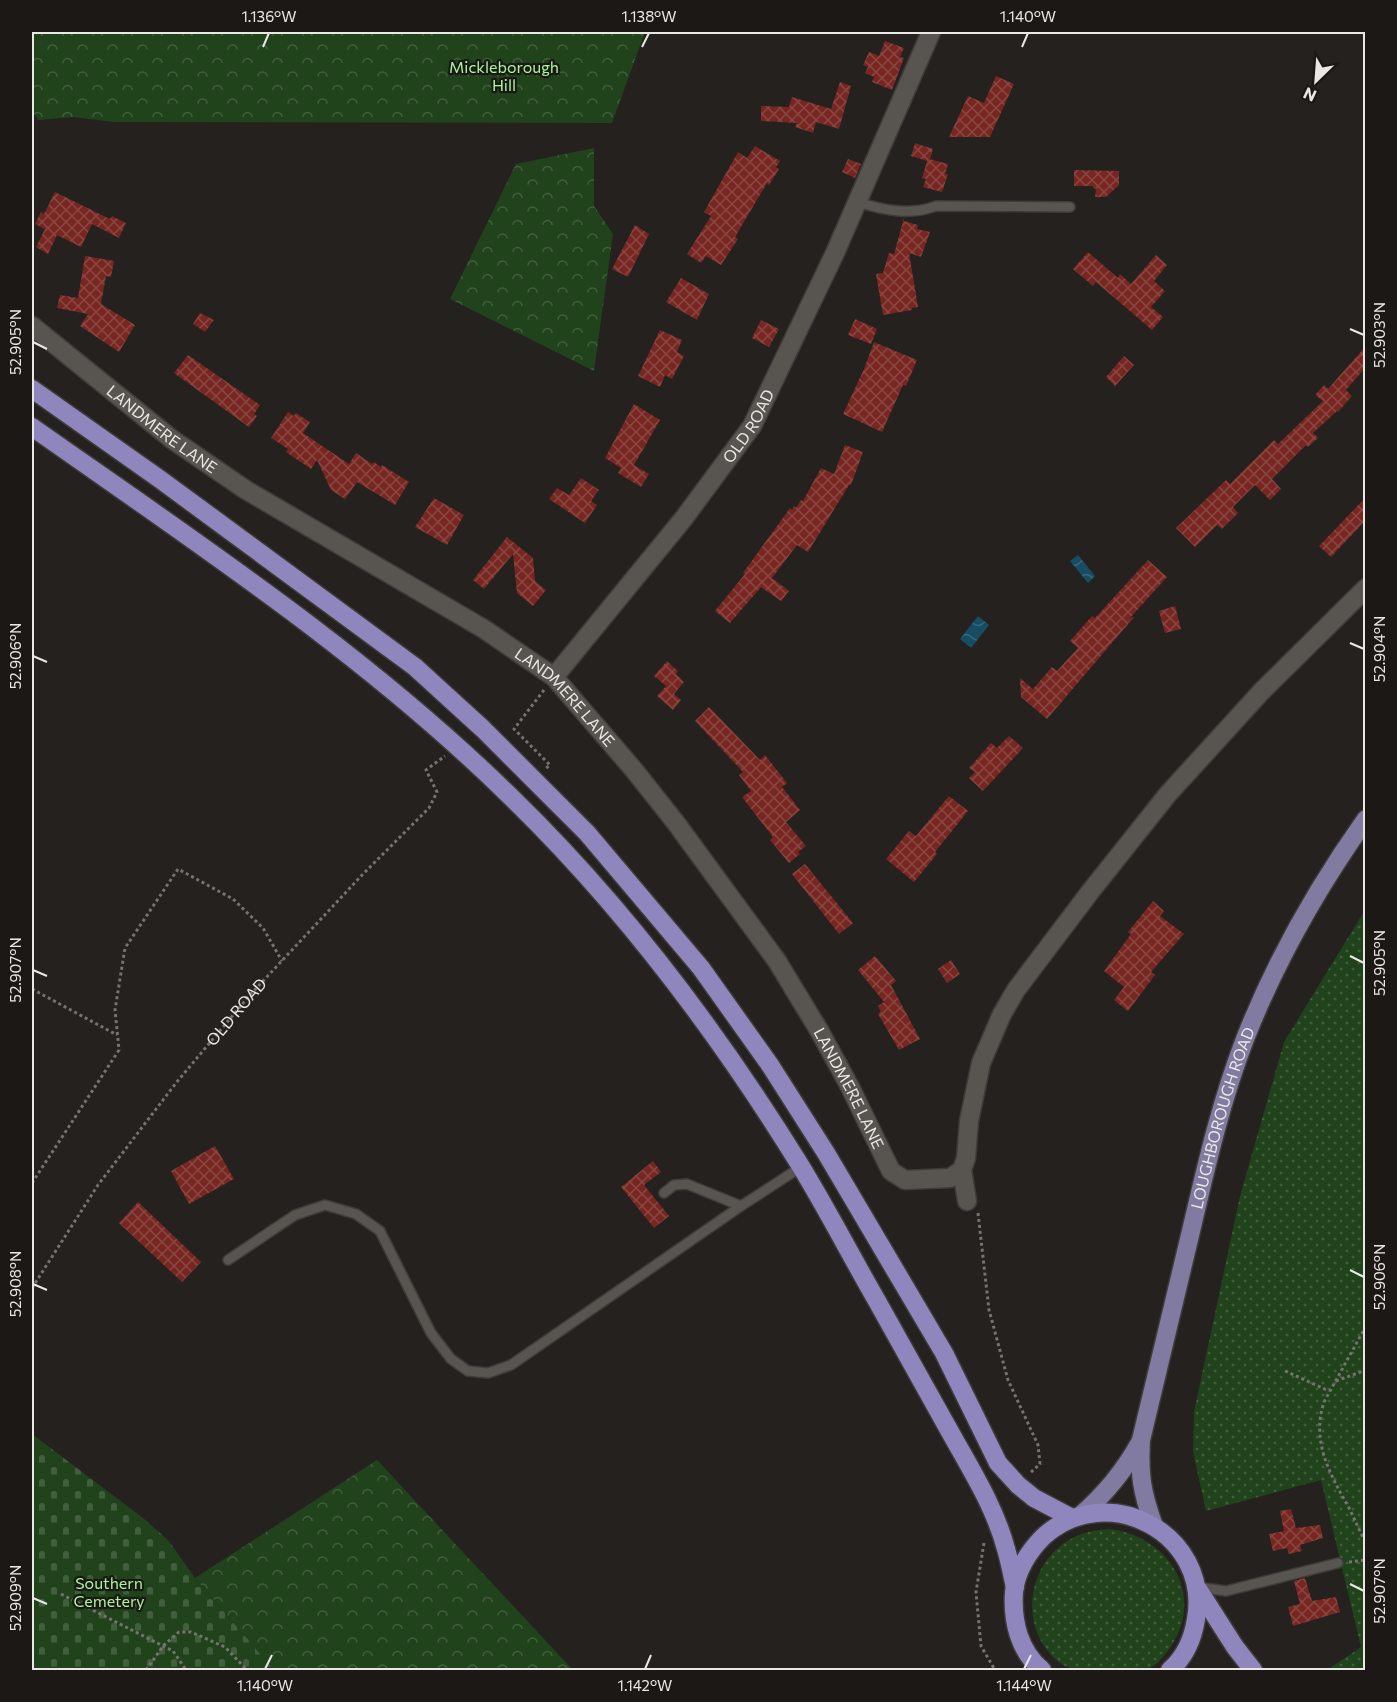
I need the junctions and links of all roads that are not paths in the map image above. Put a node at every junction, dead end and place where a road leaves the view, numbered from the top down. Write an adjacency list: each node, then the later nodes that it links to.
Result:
1 (931, 32): 2 (street, OLD ROAD)
2 (856, 202): 3 (lane); 8 (street, OLD ROAD)
3 (1070, 207)
4 (32, 326): 8 (street, LANDMERE LANE)
5 (32, 389): 17 (highway)
6 (32, 427): 10 (highway)
7 (1365, 588): 11 (street)
8 (554, 677): 11 (street, LANDMERE LANE)
9 (1365, 819): 16 (main road, LOUGHBOROUGH ROAD)
10 (801, 1167): 14 (lane); 20 (highway)
11 (962, 1170): 13 (street)
12 (664, 1193): 14 (lane)
13 (967, 1201)
14 (741, 1206): 15 (lane)
15 (228, 1260)
16 (1141, 1440): 17 (main road, LOUGHBOROUGH ROAD); 18 (main road, LOUGHBOROUGH ROAD)
17 (1076, 1517): 18 (highway); 20 (highway)
18 (1154, 1526): 21 (highway)
19 (1338, 1563): 21 (lane)
20 (1015, 1587): 22 (highway)
21 (1197, 1587): 23 (highway); 24 (highway)
22 (1041, 1671)
23 (1170, 1671)
24 (1253, 1671)

